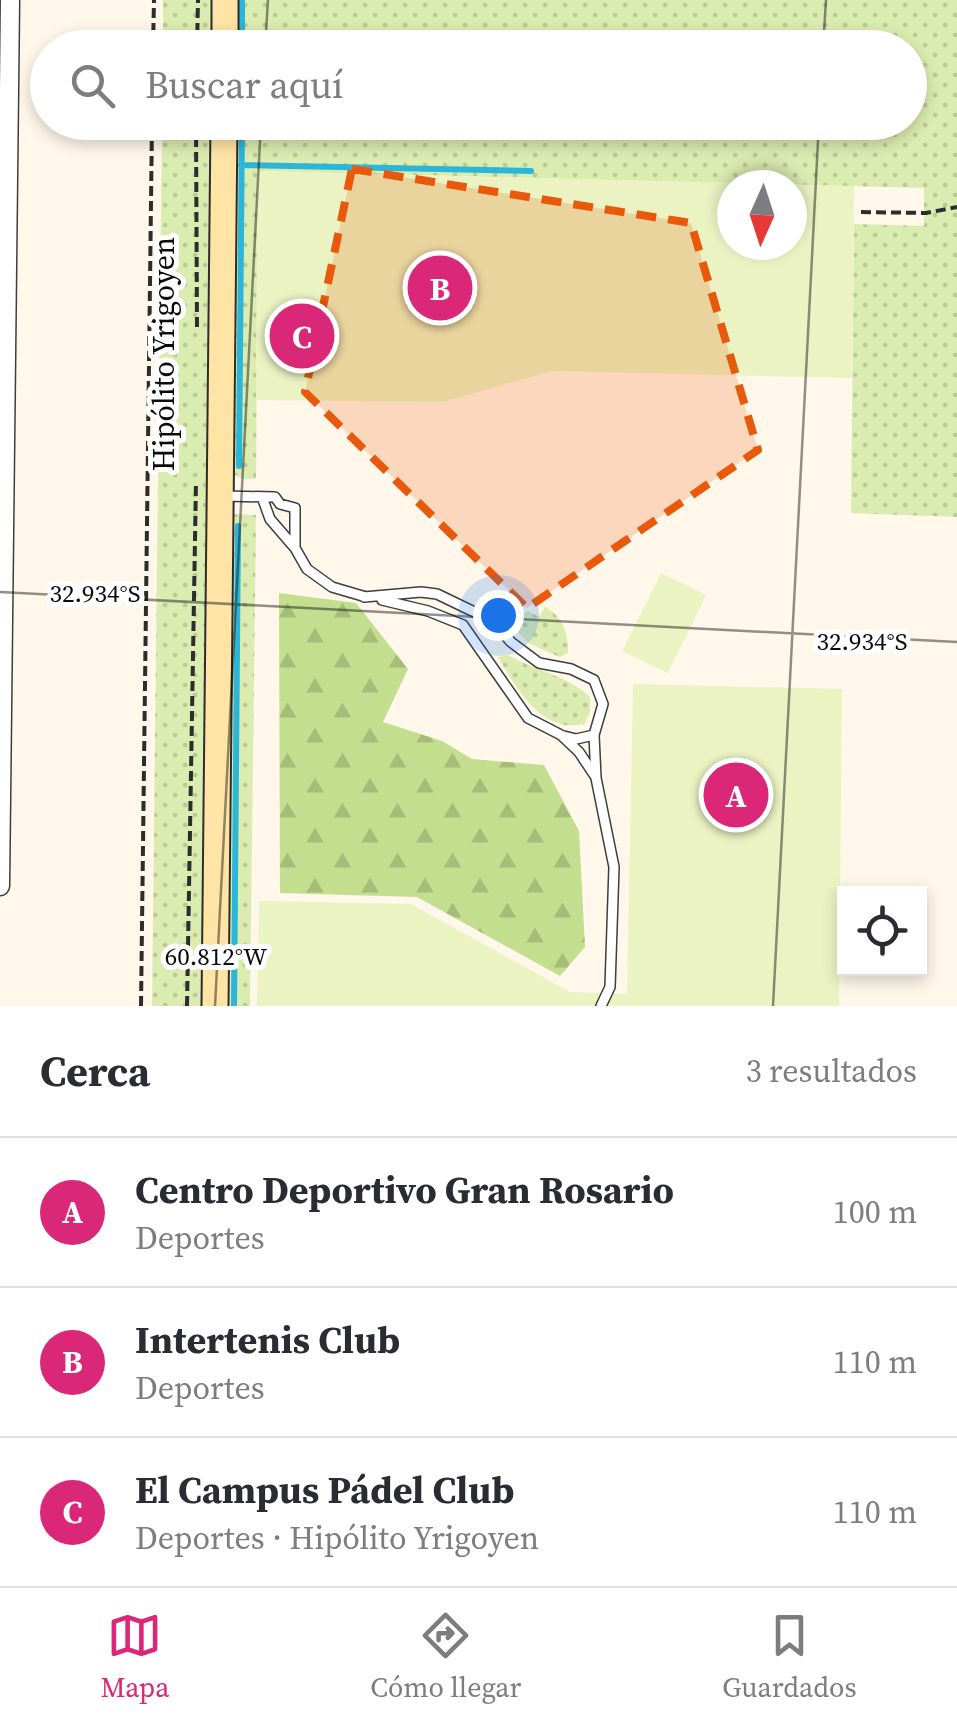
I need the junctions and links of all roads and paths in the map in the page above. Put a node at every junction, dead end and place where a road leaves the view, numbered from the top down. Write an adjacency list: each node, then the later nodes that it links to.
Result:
1 (10, 0): 13 (street)
2 (154, 0): 5 (path)
3 (198, 0): 6 (path)
4 (225, 0): 7 (main road)
5 (153, 30)
6 (197, 30)
7 (225, 30)
8 (152, 140): 24 (path)
9 (196, 140): 14 (path, Hipólito Yrigoyen)
10 (224, 140): 16 (main road, Hipólito Yrigoyen)
11 (957, 207): 12 (path)
12 (861, 212)
13 (4, 213): 23 (street)
14 (198, 343)
15 (196, 480): 25 (path, Hipólito Yrigoyen)
16 (220, 496): 17 (lane); 26 (main road, Hipólito Yrigoyen)
17 (262, 497): 18 (lane); 18 (lane)
18 (294, 548): 19 (lane)
19 (364, 596): 20 (lane); 21 (lane)
20 (561, 735): 21 (lane); 22 (lane)
21 (594, 735): 22 (lane)
22 (596, 778): 27 (lane)
23 (0, 886)
24 (141, 1006)
25 (187, 1006)
26 (215, 1006)
27 (601, 1006)

